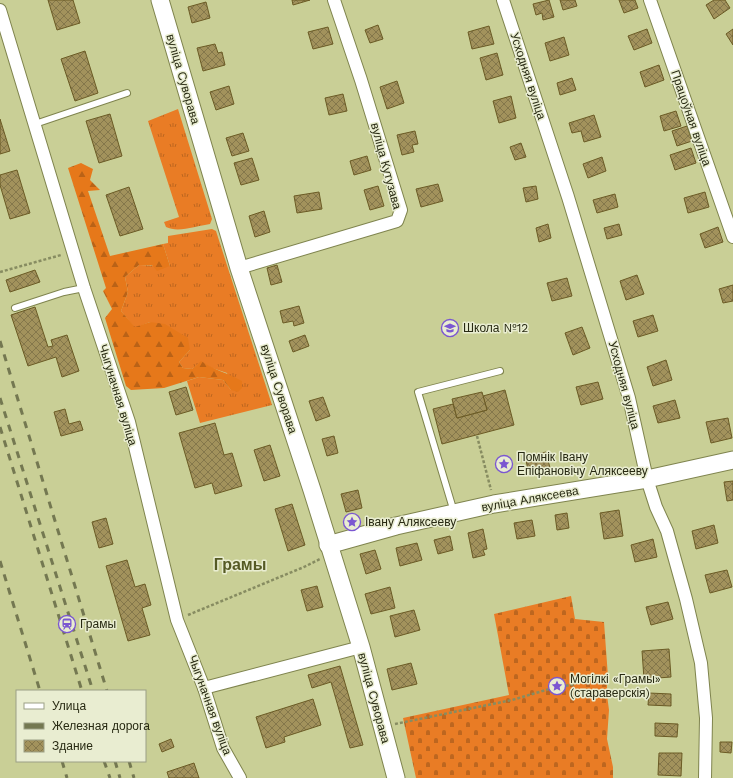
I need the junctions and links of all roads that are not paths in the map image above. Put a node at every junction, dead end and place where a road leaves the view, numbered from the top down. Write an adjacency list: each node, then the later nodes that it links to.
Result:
1 (160, 0): 9 (street, вуліца Суворава)
2 (334, 0): 9 (street, вуліца Кутузава)
3 (503, 0): 14 (street, Усходняя вуліца)
4 (650, 0): 8 (street, Працоўная вуліца)
5 (0, 10): 7 (street, Чыгуначная вуліца)
6 (127, 93): 7 (lane)
7 (35, 124): 10 (street, Чыгуначная вуліца)
8 (733, 236)
9 (238, 268): 16 (street, вуліца Суворава)
10 (84, 288): 11 (lane); 18 (street, Чыгуначная вуліца)
11 (15, 308)
12 (500, 371): 15 (lane)
13 (733, 460): 14 (street, вуліца Аляксеева)
14 (647, 479): 15 (street, вуліца Аляксеева); 21 (street, Усходняя вуліца)
15 (454, 513): 16 (street, вуліца Аляксеева)
16 (330, 549): 17 (street, вуліца Суворава)
17 (361, 647): 18 (street); 20 (street, вуліца Суворава)
18 (204, 688): 19 (street, Чыгуначная вуліца)
19 (240, 778)
20 (396, 778)
21 (705, 778)

